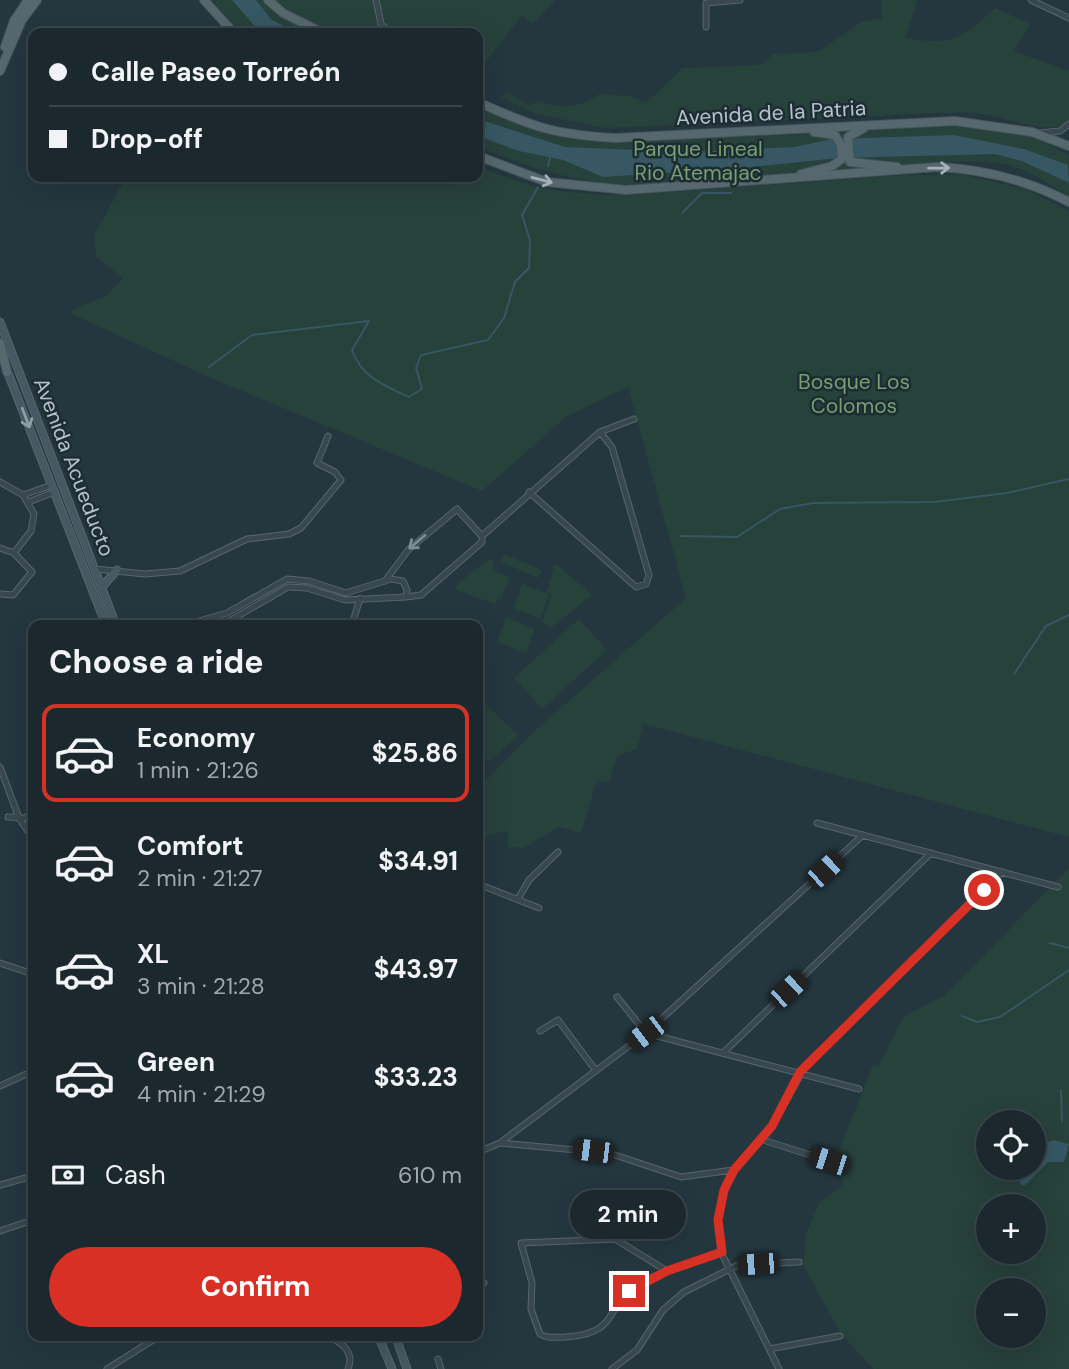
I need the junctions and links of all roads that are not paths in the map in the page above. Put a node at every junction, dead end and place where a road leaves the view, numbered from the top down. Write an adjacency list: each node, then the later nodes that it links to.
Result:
1 (28, 0): 15 (main road)
2 (37, 0): 15 (main road)
3 (204, 0): 10 (main road)
4 (210, 0): 10 (main road)
5 (268, 0): 14 (main road)
6 (376, 0): 11 (street)
7 (740, 0): 12 (street)
8 (1031, 0): 9 (street)
9 (1069, 18)
10 (225, 23): 13 (main road)
11 (383, 26)
12 (706, 27)
13 (230, 28)
14 (313, 28)
15 (0, 67)
16 (483, 104): 19 (main road, Avenida de la Patria)
17 (1069, 124): 20 (street)
18 (887, 125): 19 (main road, Avenida de la Patria); 20 (main road, Avenida de la Patria); 23 (main road)
19 (769, 129): 24 (main road)
20 (1032, 132): 21 (main road, Avenida de la Patria)
21 (1069, 146)
22 (483, 158): 24 (main road, one-way to 24)
23 (904, 169): 24 (main road); 25 (main road, one-way to 25)
24 (789, 179)
25 (1069, 202)
26 (0, 322): 41 (main road, Avenida Acueducto)
27 (0, 343): 29 (main road)
28 (0, 354): 29 (main road, Avenida Acueducto)
29 (8, 372): 34 (main road, Avenida Acueducto, one-way to 34)
30 (634, 419): 31 (street)
31 (600, 432): 35 (street); 35 (street)
32 (328, 436): 42 (street)
33 (0, 482): 36 (street)
34 (53, 489): 36 (street); 37 (street); 51 (main road, Avenida Acueducto)
35 (528, 492): 38 (street)
36 (23, 495): 37 (street)
37 (29, 502): 40 (street)
38 (482, 536): 43 (street, one-way to 43); 48 (street)
39 (0, 548): 40 (street)
40 (15, 553): 47 (street)
41 (94, 569): 42 (street); 44 (main road, Avenida Acueducto)
42 (117, 570): 44 (main road)
43 (384, 582): 45 (street); 48 (street)
44 (102, 587): 52 (main road, Avenida Acueducto)
45 (358, 591): 46 (street); 50 (street)
46 (261, 592): 49 (street); 53 (street)
47 (0, 594)
48 (406, 597): 50 (street)
49 (266, 598): 50 (street); 54 (street)
50 (358, 599): 55 (street)
51 (104, 620)
52 (114, 620)
53 (210, 620)
54 (231, 620)
55 (352, 620)
56 (0, 767): 59 (street)
57 (28, 815): 59 (street)
58 (8, 817): 59 (street)
59 (19, 818): 61 (street)
60 (817, 823): 62 (street)
61 (28, 832)
62 (863, 835): 64 (street); 74 (street)
63 (558, 852): 68 (street)
64 (931, 853): 65 (street); 75 (street)
65 (1002, 872): 67 (street); 77 (street)
66 (483, 886): 68 (street)
67 (1058, 887)
68 (517, 899): 69 (street)
69 (539, 908)
70 (0, 963): 71 (street)
71 (28, 972)
72 (617, 997): 74 (street)
73 (540, 1031): 76 (street)
74 (646, 1033): 75 (street); 76 (street)
75 (723, 1053): 77 (street)
76 (596, 1071): 82 (street)
77 (800, 1072): 80 (street); 81 (street)
78 (28, 1073): 79 (street)
79 (0, 1086)
80 (859, 1089)
81 (763, 1140): 84 (street); 85 (street)
82 (500, 1143): 83 (street); 85 (street)
83 (483, 1150)
84 (829, 1161)
85 (734, 1170): 90 (street)
86 (28, 1177): 87 (street)
87 (0, 1185)
88 (28, 1222): 89 (street)
89 (0, 1231)
90 (722, 1252): 92 (street); 93 (street)
91 (799, 1262): 92 (street)
92 (729, 1268): 99 (street); 106 (street)
93 (667, 1271): 93 (street)
94 (840, 1336): 99 (street)
95 (151, 1341): 101 (street)
96 (336, 1341): 102 (street)
97 (380, 1341): 103 (main road)
98 (397, 1341): 104 (main road)
99 (769, 1349): 107 (street)
100 (438, 1359): 105 (street)
101 (107, 1369)
102 (348, 1369)
103 (392, 1369)
104 (407, 1369)
105 (441, 1369)
106 (612, 1369)
107 (779, 1369)

